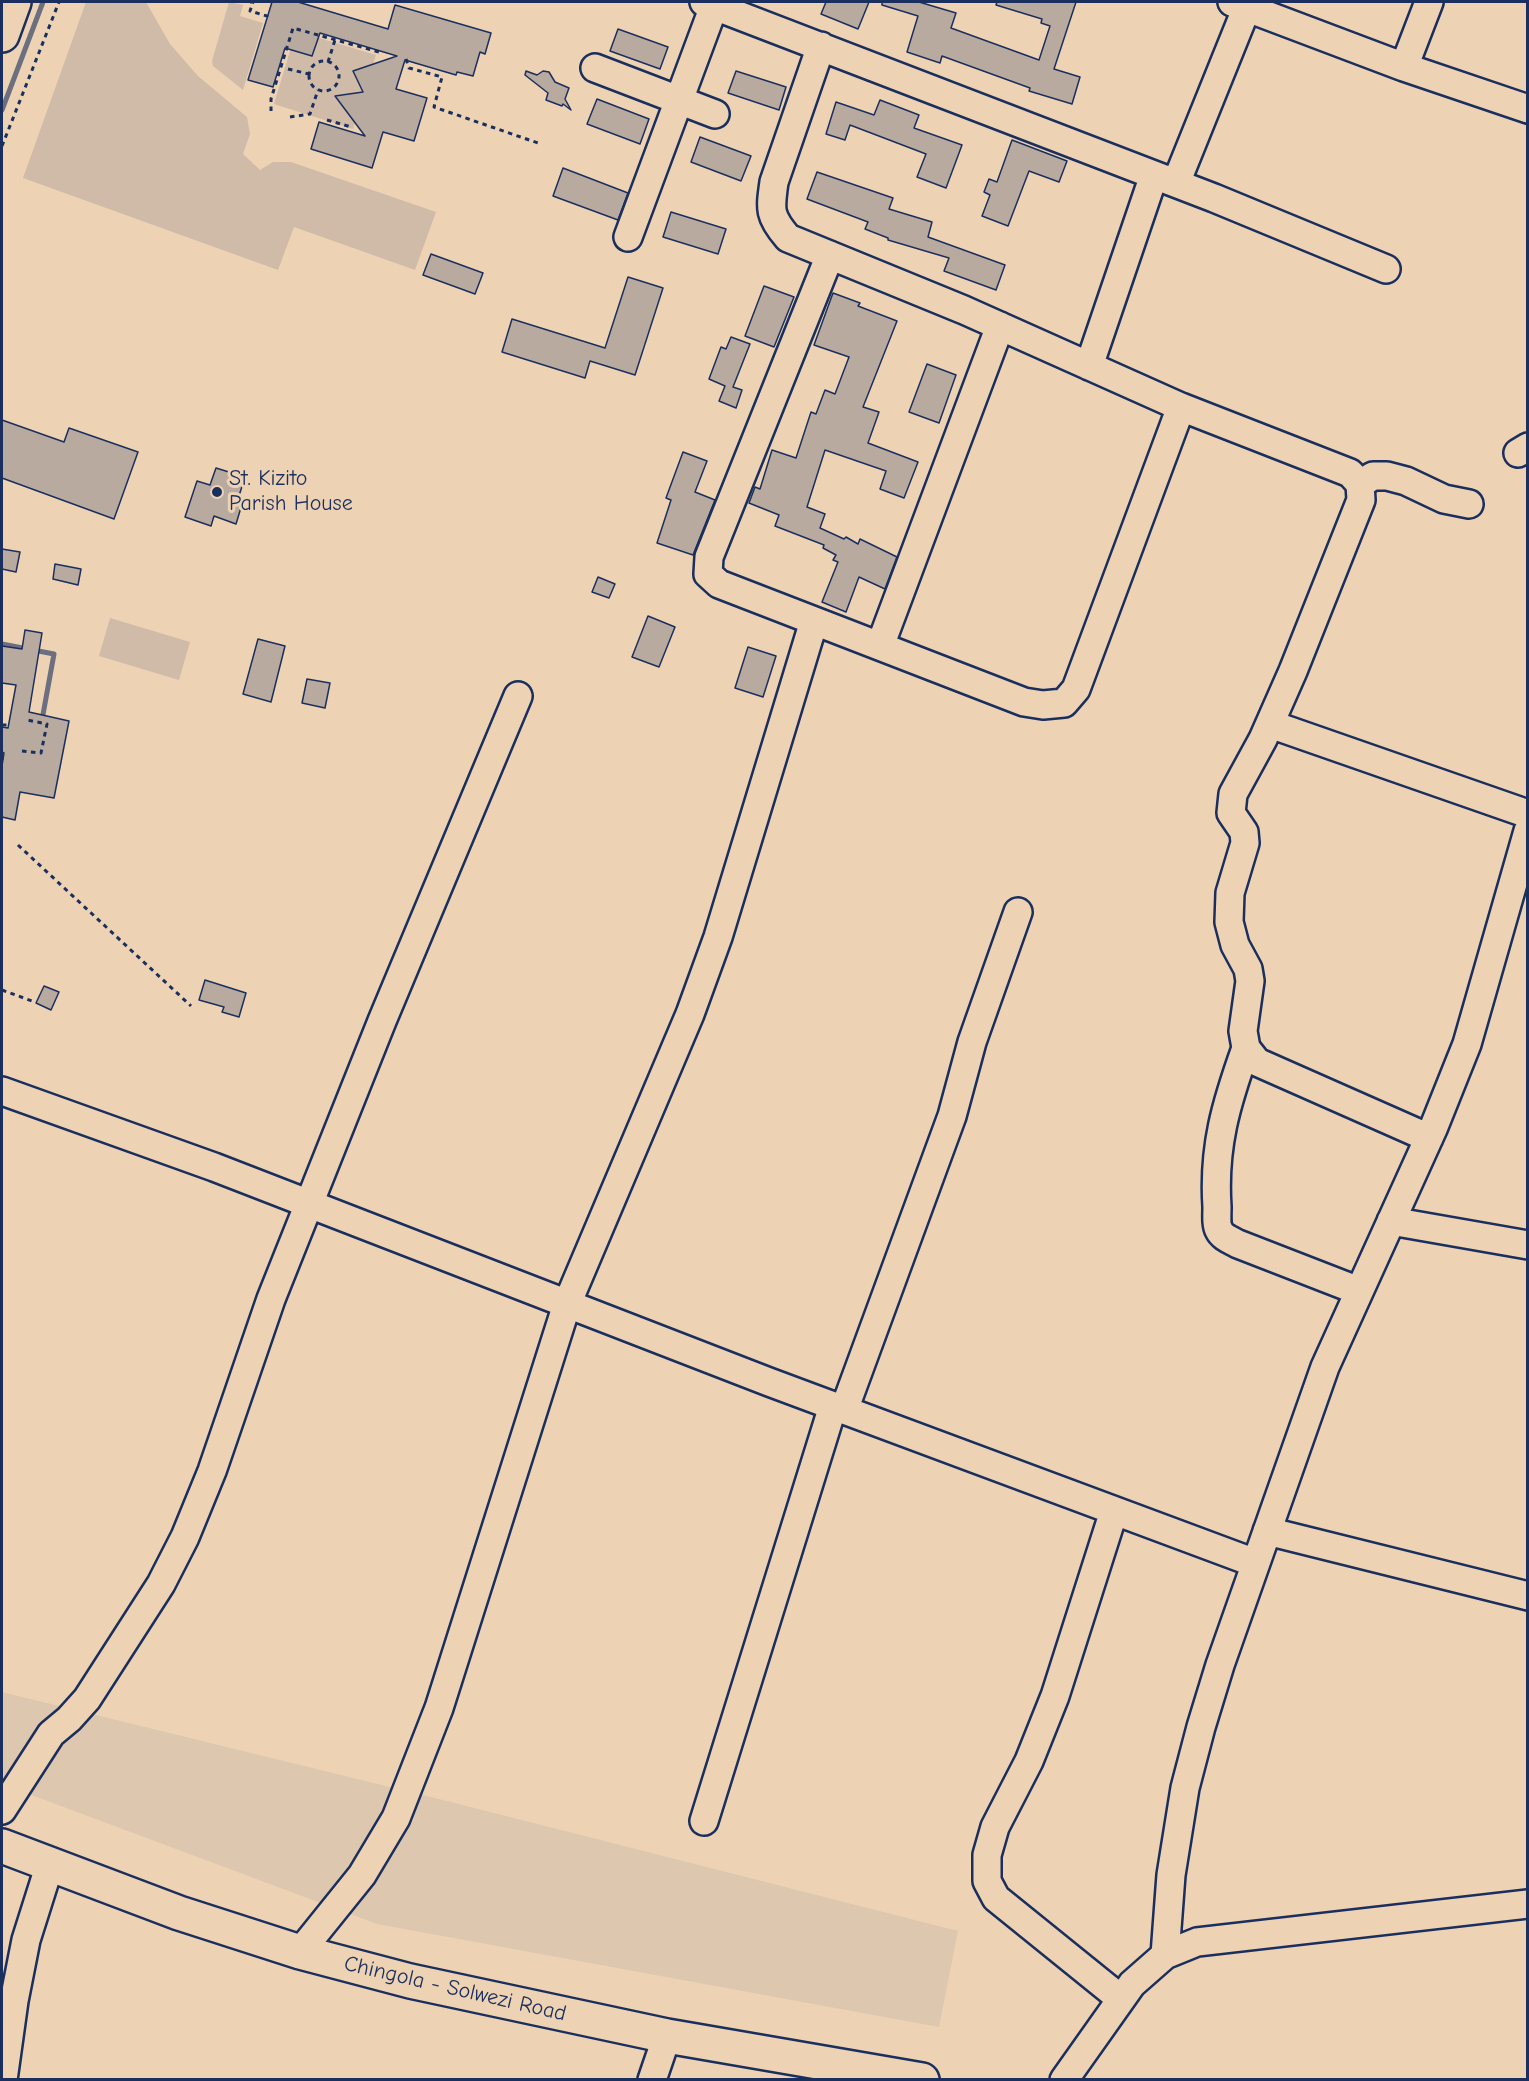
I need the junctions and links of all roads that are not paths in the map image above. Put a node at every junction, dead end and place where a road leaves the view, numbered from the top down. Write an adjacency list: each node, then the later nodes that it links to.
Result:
1 (14, 2): 5 (main road)
2 (1428, 2): 7 (street)
3 (709, 4): 6 (street); 9 (street)
4 (1240, 4): 7 (street); 12 (street)
5 (2, 35)
6 (821, 46): 12 (street); 14 (street)
7 (1404, 67): 10 (street)
8 (595, 69): 9 (street)
9 (678, 101): 11 (street); 13 (street)
10 (1527, 109)
11 (715, 114)
12 (1165, 179): 15 (street); 17 (street)
13 (628, 237)
14 (830, 255): 16 (street); 21 (street)
15 (1386, 269)
16 (1000, 326): 17 (street); 22 (street)
17 (1089, 366): 18 (street)
18 (1181, 407): 19 (street); 22 (street)
19 (1360, 484): 20 (street); 24 (street)
20 (1469, 504)
21 (814, 621): 22 (street); 35 (street)
22 (880, 646)
23 (518, 696): 31 (street)
24 (1270, 724): 25 (street); 28 (street)
25 (1527, 814)
26 (1527, 831): 30 (street)
27 (1018, 912): 36 (street)
28 (1246, 1048): 30 (street); 34 (street)
29 (2, 1091): 31 (street)
30 (1429, 1138): 32 (street)
31 (310, 1204): 35 (street); 41 (street)
32 (1391, 1221): 33 (street); 34 (street)
33 (1527, 1245)
34 (1359, 1291): 38 (street)
35 (567, 1304): 36 (street); 46 (street)
36 (838, 1408): 37 (street); 42 (street)
37 (1114, 1511): 39 (street); 48 (street)
38 (1267, 1531): 39 (street); 40 (street)
39 (1255, 1563): 47 (street)
40 (1527, 1596)
41 (2, 1810)
42 (704, 1821)
43 (2, 1846): 44 (main road, Chingola - Solwezi Road)
44 (50, 1864): 46 (main road, Chingola - Solwezi Road); 50 (street)
45 (1527, 1904): 47 (street)
46 (300, 1952): 49 (main road, Chingola - Solwezi Road)
47 (1166, 1955): 48 (street)
48 (1120, 1999): 53 (street)
49 (667, 2036): 51 (street); 52 (main road, Chingola - Solwezi Road)
50 (3, 2079)
51 (652, 2079)
52 (922, 2079)
53 (1064, 2079)

